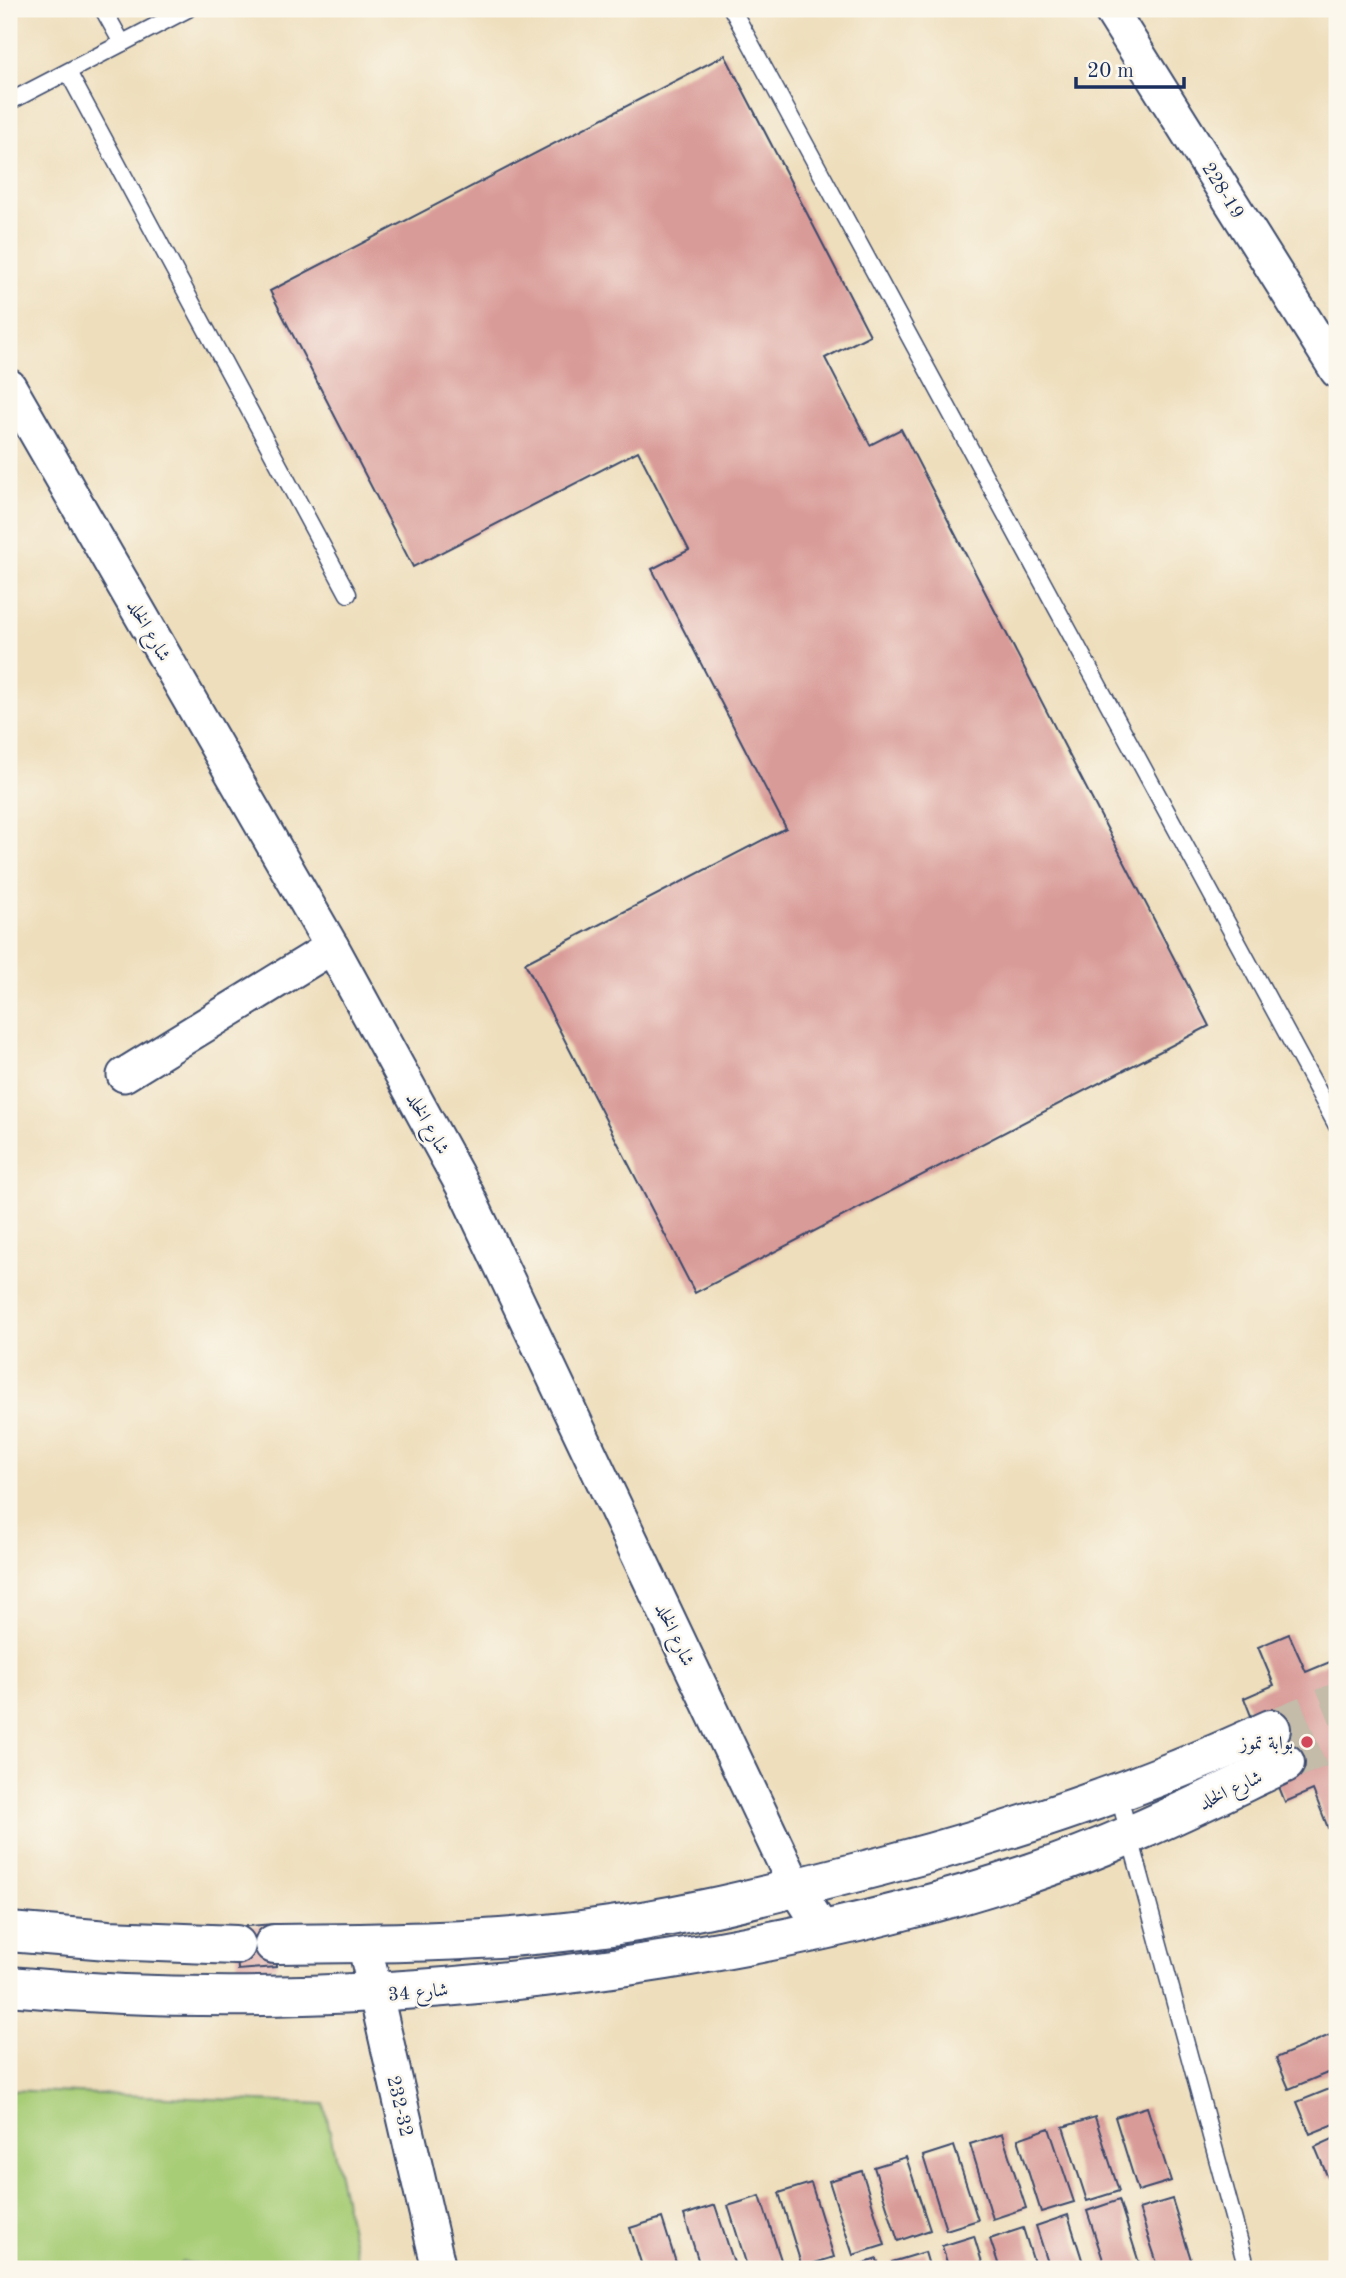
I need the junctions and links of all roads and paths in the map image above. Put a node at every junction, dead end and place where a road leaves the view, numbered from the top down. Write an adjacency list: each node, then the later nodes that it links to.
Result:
1 (103, 9): 5 (lane)
2 (188, 9): 5 (lane)
3 (732, 9): 13 (lane)
4 (1110, 9): 8 (street, 228-19)
5 (122, 43): 6 (lane)
6 (68, 72): 7 (lane); 10 (lane)
7 (9, 102)
8 (1337, 371)
9 (9, 386): 11 (street, شارع الخلد)
10 (348, 594)
11 (332, 947): 12 (street); 16 (street, شارع الخلد)
12 (124, 1076)
13 (1337, 1126)
14 (1118, 1793): 15 (lane); 15 (main road, شارع الخلد); 16 (main road, شارع الخلد)
15 (1131, 1835): 17 (main road, شارع الخلد); 25 (lane)
16 (796, 1888): 17 (street, شارع الخلد); 19 (main road)
17 (823, 1930): 23 (main road, شارع 34)
18 (9, 1932): 21 (main road)
19 (364, 1943): 20 (main road); 23 (street, 232-32)
20 (274, 1944)
21 (236, 1945)
22 (9, 1986): 23 (main road, شارع 34)
23 (376, 1994): 24 (street, 232-32)
24 (439, 2269)
25 (1247, 2269)

